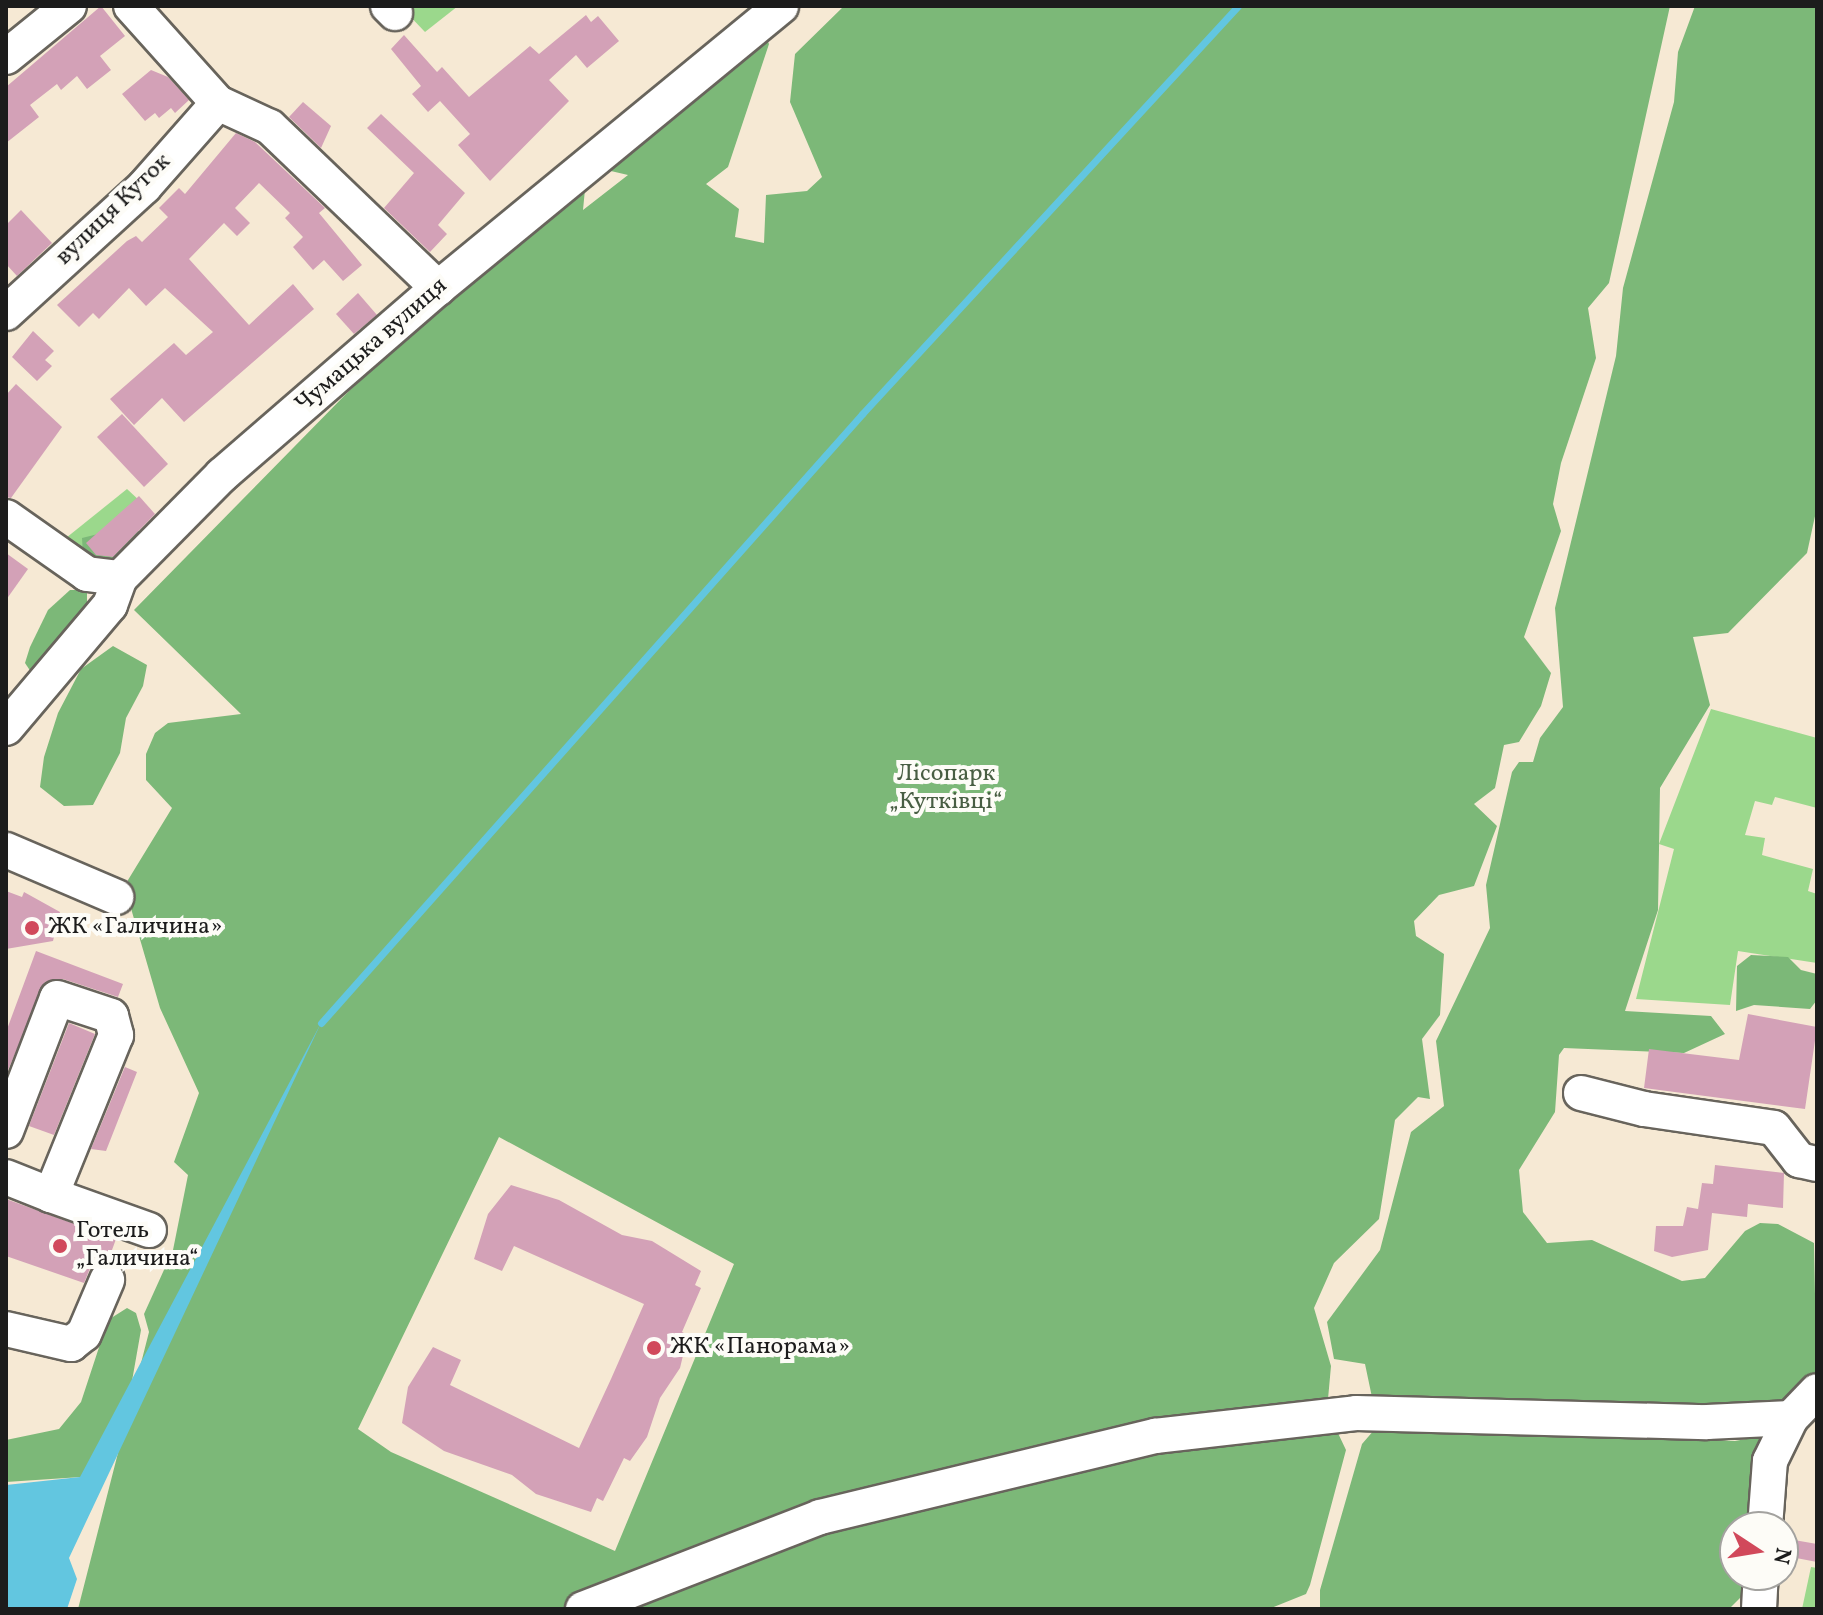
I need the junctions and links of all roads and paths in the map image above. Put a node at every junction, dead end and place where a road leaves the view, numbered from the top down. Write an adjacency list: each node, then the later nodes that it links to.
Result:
1 (69, 6): 4 (street)
2 (131, 6): 5 (street)
3 (781, 6): 6 (street, Чумацька вулиця)
4 (6, 57)
5 (218, 103): 6 (street); 7 (street, вулиця Куток)
6 (438, 288): 9 (street, Чумацька вулиця)
7 (6, 313)
8 (6, 517): 9 (street)
9 (120, 578): 10 (street, Чумацька вулиця)
10 (6, 728)
11 (6, 850): 12 (street)
12 (116, 897)
13 (1581, 1093): 15 (street)
14 (6, 1131): 17 (street)
15 (1817, 1164)
16 (6, 1177): 17 (street)
17 (51, 1195): 18 (street)
18 (149, 1230)
19 (107, 1280): 20 (street)
20 (6, 1329)
21 (1817, 1391): 22 (street)
22 (1791, 1418): 23 (street); 24 (street)
23 (1766, 1511)
24 (583, 1609)

